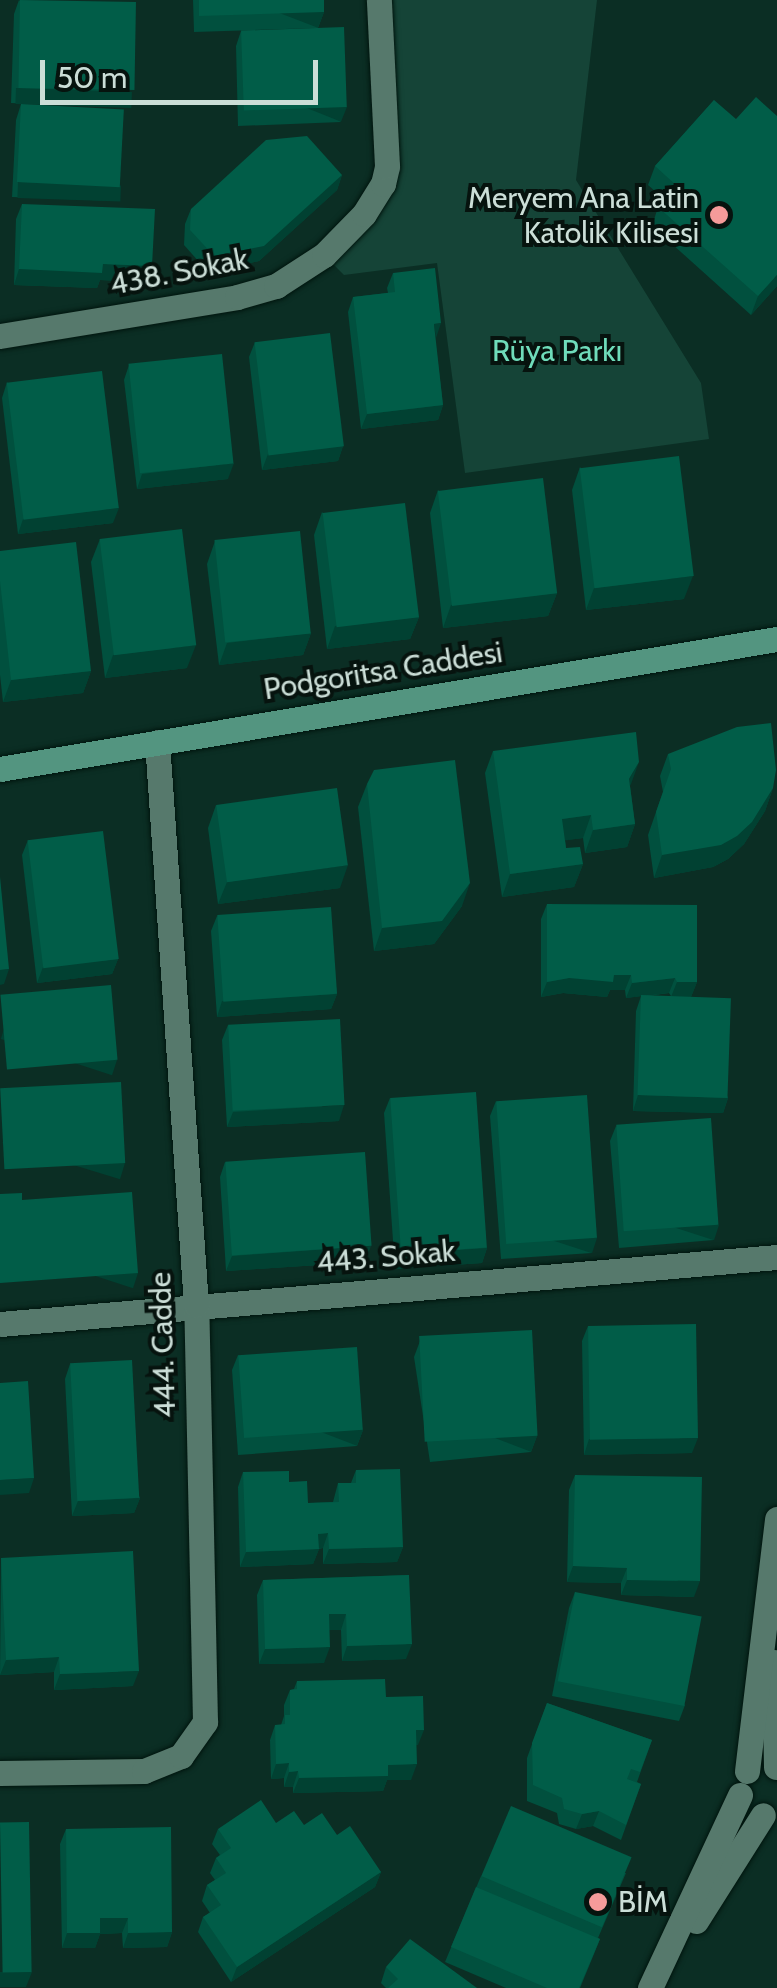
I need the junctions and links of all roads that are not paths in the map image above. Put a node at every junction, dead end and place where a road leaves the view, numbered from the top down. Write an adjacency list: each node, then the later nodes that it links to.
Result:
1 (379, 0): 2 (street, 438. Sokak)
2 (0, 336)
3 (777, 639): 4 (main road, Podgoritsa Caddesi)
4 (157, 742): 5 (main road, Podgoritsa Caddesi); 7 (street, 444. Cadde)
5 (0, 769)
6 (777, 1257): 7 (street, 443. Sokak)
7 (196, 1305): 8 (street, 443. Sokak); 12 (street, 444. Cadde)
8 (0, 1324)
9 (777, 1519): 10 (street)
10 (772, 1574): 11 (street); 13 (street)
11 (776, 1767): 13 (street)
12 (0, 1773)
13 (743, 1783): 14 (street); 15 (street)
14 (772, 1814): 15 (street)
15 (651, 1988)

